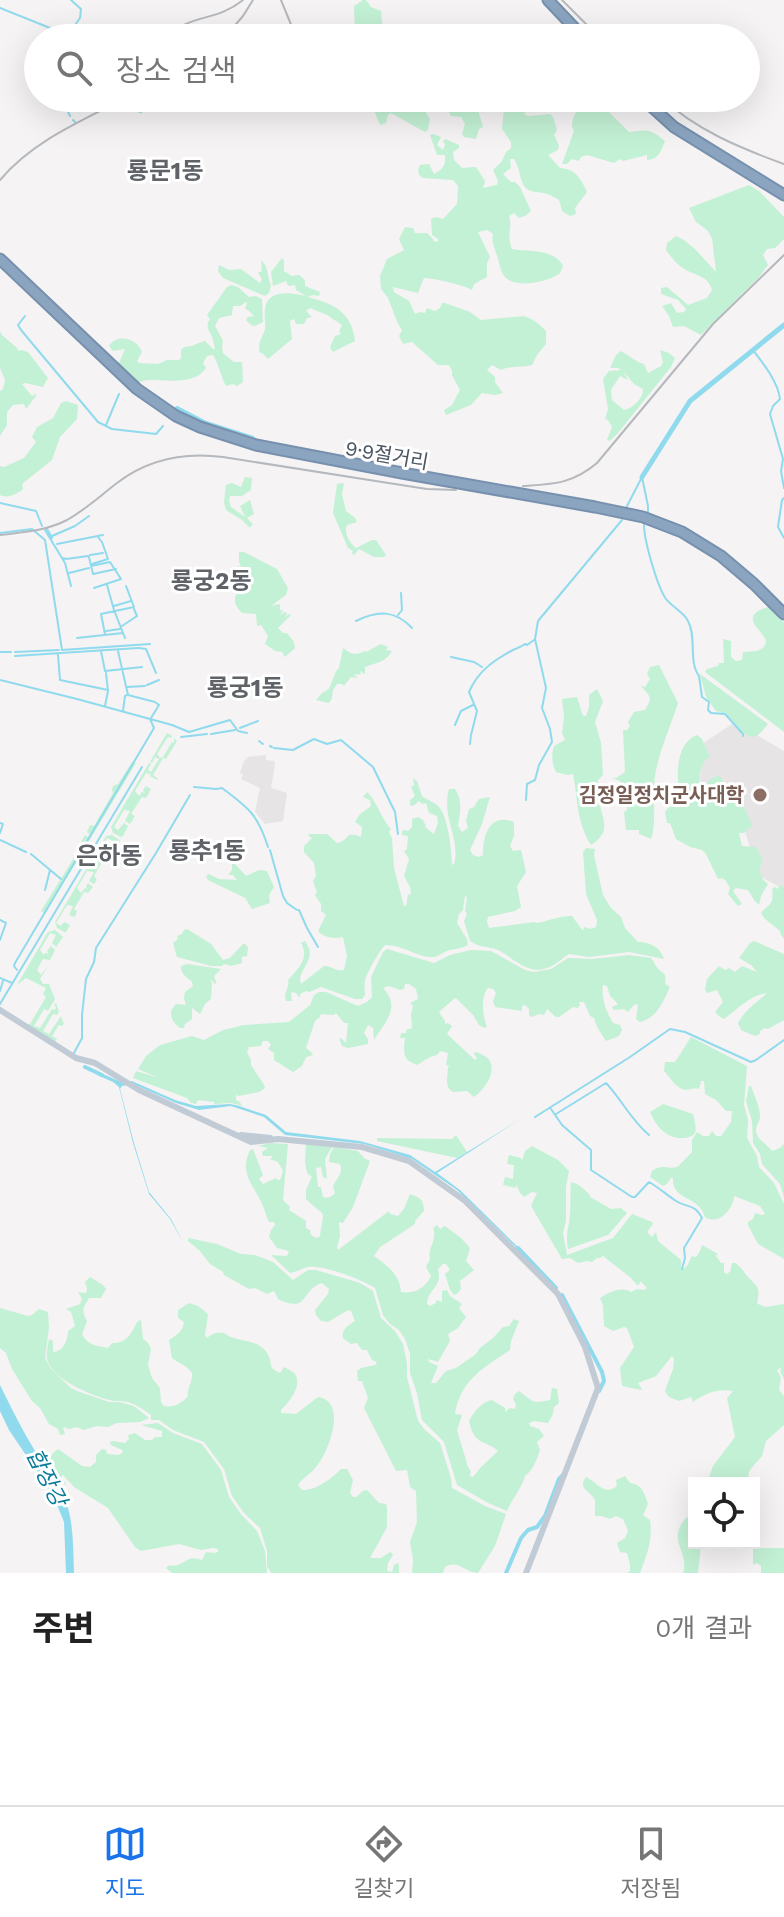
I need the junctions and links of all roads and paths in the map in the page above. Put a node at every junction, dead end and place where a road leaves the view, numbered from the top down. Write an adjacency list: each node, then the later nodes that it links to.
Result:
1 (549, 0): 2 (highway)
2 (572, 24)
3 (658, 112): 4 (highway)
4 (784, 194)
5 (0, 260): 6 (highway, 9·9절거리)
6 (784, 616)
7 (0, 1010): 8 (main road)
8 (526, 1573)

